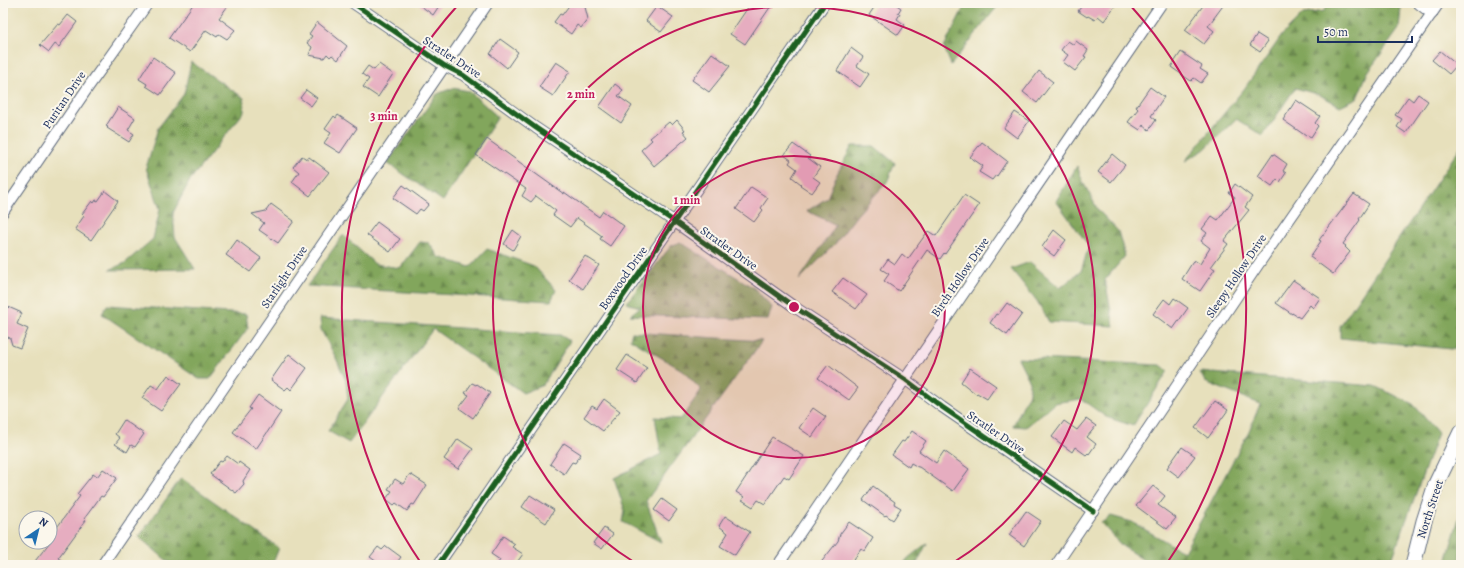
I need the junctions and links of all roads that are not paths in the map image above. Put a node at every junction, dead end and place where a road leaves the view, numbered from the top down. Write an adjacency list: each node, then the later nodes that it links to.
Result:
1 (148, 3): 10 (street, Puritan Drive)
2 (353, 3): 9 (street, Stratler Drive)
3 (488, 3): 9 (street, Starlight Drive)
4 (825, 3): 11 (street, Boxwood Drive)
5 (1162, 3): 12 (street, Birch Hollow Drive)
6 (1418, 3): 8 (street)
7 (1439, 3): 8 (street, Sleepy Hollow Drive)
8 (1432, 14): 14 (street, Sleepy Hollow Drive)
9 (445, 66): 11 (street, Stratler Drive); 15 (street, Starlight Drive)
10 (3, 212)
11 (674, 222): 12 (street, Stratler Drive); 16 (street, Boxwood Drive)
12 (906, 380): 14 (street, Stratler Drive); 17 (street, Birch Hollow Drive)
13 (1461, 432): 19 (street, North Street)
14 (1094, 511): 18 (street, Sleepy Hollow Drive)
15 (102, 565)
16 (438, 565)
17 (778, 565)
18 (1056, 565)
19 (1413, 565)

